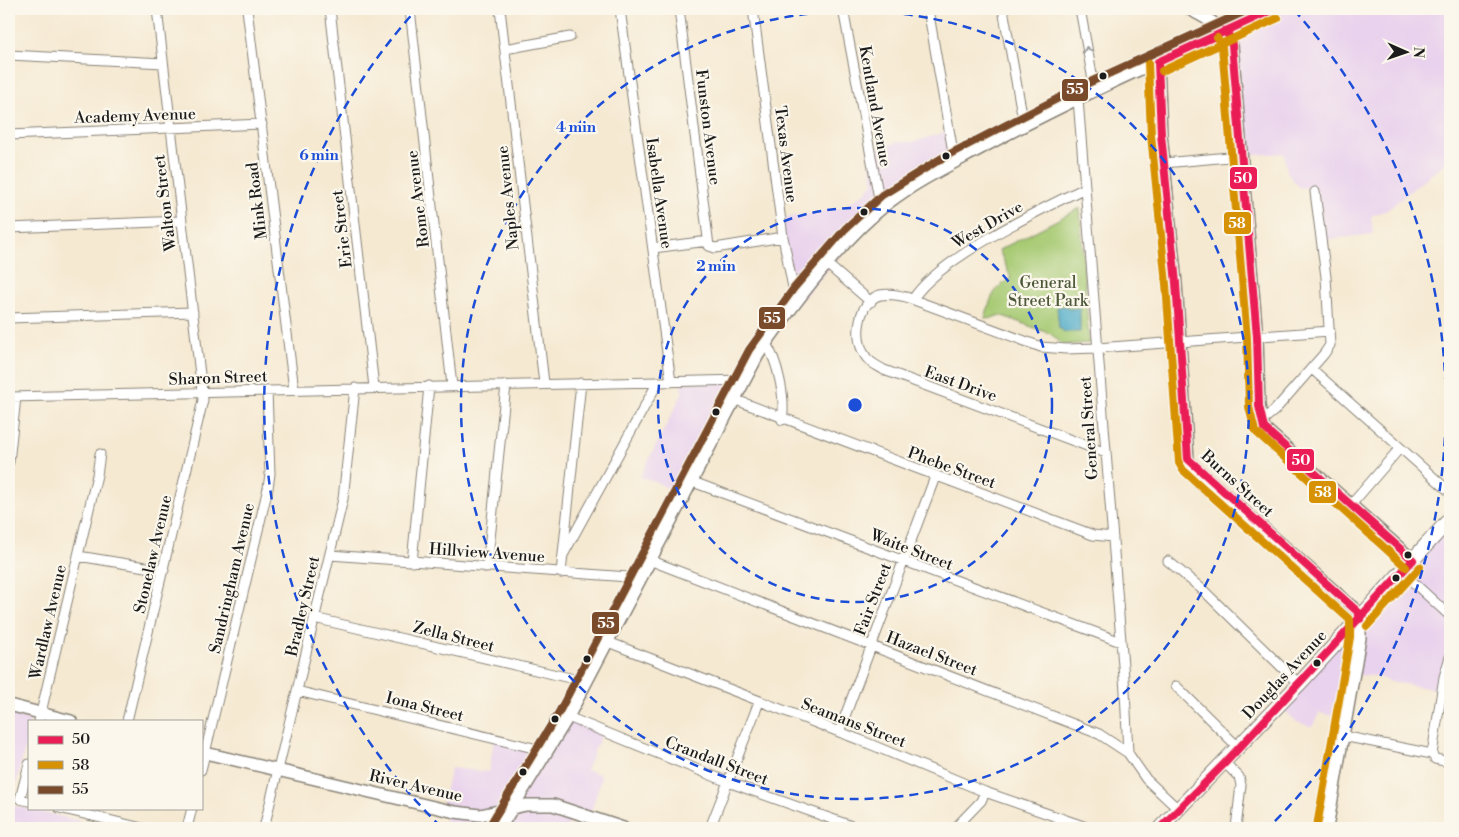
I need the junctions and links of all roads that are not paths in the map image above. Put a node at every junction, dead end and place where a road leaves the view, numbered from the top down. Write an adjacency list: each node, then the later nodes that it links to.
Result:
1 (157, 9): 20 (street, Walton Street)
2 (248, 9): 23 (street, Mink Road)
3 (330, 9): 58 (street, Erie Street)
4 (410, 9): 57 (street, Rome Avenue)
5 (500, 9): 17 (street, Naples Avenue)
6 (620, 9): 37 (street, Isabella Avenue)
7 (679, 9): 36 (street, Funston Avenue)
8 (753, 9): 35 (street, Texas Avenue)
9 (843, 9): 32 (street, Kentland Avenue)
10 (928, 9): 28 (street)
11 (1003, 9): 24 (street)
12 (1080, 9): 21 (street, one-way to 12)
13 (1190, 9): 15 (street)
14 (1274, 9): 15 (street)
15 (1224, 31): 19 (street); 27 (street)
16 (570, 37): 17 (street)
17 (504, 49): 53 (street, Naples Avenue)
18 (9, 56): 20 (street)
19 (1158, 62): 21 (street); 29 (street, Burns Street)
20 (163, 63): 25 (street, Walton Street)
21 (1095, 91): 22 (street)
22 (1078, 99): 24 (street); 30 (street, General Street)
23 (262, 124): 25 (street, Academy Avenue); 60 (street, Mink Road)
24 (1024, 125): 28 (street)
25 (170, 129): 26 (street, Academy Avenue); 33 (street, Walton Street)
26 (9, 135)
27 (1240, 156): 29 (street); 45 (street)
28 (957, 161): 32 (street)
29 (1164, 163): 46 (street, Burns Street)
30 (1085, 188): 39 (street, West Drive); 48 (street, General Street)
31 (1315, 192): 44 (street)
32 (881, 209): 38 (street)
33 (181, 221): 34 (street); 42 (street, Walton Street)
34 (9, 228)
35 (783, 237): 36 (street); 41 (street, Texas Avenue)
36 (710, 244): 37 (street)
37 (653, 248): 52 (street, Isabella Avenue)
38 (828, 264): 40 (street); 41 (street)
39 (913, 298): 40 (street); 48 (street)
40 (871, 302): 68 (street, East Drive)
41 (796, 303): 47 (street)
42 (193, 312): 43 (street); 62 (street, Walton Street)
43 (9, 318)
44 (1330, 331): 45 (street); 49 (street)
45 (1257, 337): 46 (street); 65 (street)
46 (1181, 342): 48 (street); 92 (street, Burns Street)
47 (766, 344): 50 (street); 66 (street)
48 (1097, 348): 68 (street, General Street)
49 (1312, 368): 65 (street); 67 (street)
50 (745, 380): 52 (street); 64 (street)
51 (658, 382): 52 (street); 54 (street); 78 (street)
52 (671, 382)
53 (544, 383): 54 (street); 55 (street)
54 (581, 383): 78 (street)
55 (506, 385): 57 (street); 85 (street)
56 (429, 386): 57 (street, Sharon Street); 58 (street, Sharon Street); 83 (street)
57 (452, 386)
58 (374, 387): 59 (street, Sharon Street)
59 (355, 388): 60 (street, Sharon Street); 77 (street, Bradley Street)
60 (294, 390): 61 (street, Sharon Street)
61 (266, 391): 62 (street, Sharon Street); 111 (street, Sandringham Avenue)
62 (203, 393): 63 (street, Sharon Street); 86 (street, Stonelaw Avenue)
63 (12, 397): 70 (street)
64 (736, 400): 66 (street, Phebe Street); 72 (street)
65 (1264, 419): 74 (street)
66 (782, 420): 71 (street, Phebe Street)
67 (1400, 448): 73 (street); 74 (street)
68 (1106, 453): 76 (street, General Street)
69 (100, 454): 79 (street)
70 (9, 462)
71 (935, 477): 76 (street, Phebe Street); 84 (street, Fair Street)
72 (693, 482): 81 (street); 84 (street, Waite Street)
73 (1450, 492)
74 (1350, 506): 80 (street)
75 (1450, 519): 80 (main road, Douglas Avenue)
76 (1112, 537): 94 (street, General Street)
77 (330, 555): 83 (street, Hillview Avenue); 91 (street, Bradley Street)
78 (563, 555): 87 (street)
79 (78, 556): 86 (street, Wardlaw Avenue); 103 (street, Wardlaw Avenue)
80 (1413, 560): 88 (main road, Douglas Avenue)
81 (652, 561): 89 (street); 95 (street, Hazael Street)
82 (1168, 561): 98 (street)
83 (412, 562): 85 (street, Hillview Avenue)
84 (903, 562): 94 (street, Waite Street); 95 (street, Fair Street)
85 (487, 568): 87 (street, Hillview Avenue)
86 (164, 570): 106 (street, Stonelaw Avenue)
87 (561, 572): 89 (street, Hillview Avenue)
88 (1402, 572): 90 (street); 92 (main road, Douglas Avenue)
89 (642, 578): 93 (street)
90 (1450, 616)
91 (314, 618): 97 (street, Zella Street); 100 (street, Bradley Street)
92 (1360, 619): 98 (main road, Douglas Avenue); 108 (street)
93 (608, 642): 97 (street); 101 (street, Seamans Street)
94 (1121, 642): 112 (street, General Street)
95 (870, 646): 107 (street, Fair Street); 112 (street, Hazael Street)
96 (1450, 657): 113 (street)
97 (587, 682): 104 (street)
98 (1299, 684): 109 (main road, Douglas Avenue)
99 (1176, 686): 109 (street)
100 (297, 691): 110 (street, Iona Street); 116 (street, Bradley Street)
101 (760, 702): 107 (street, Seamans Street); 118 (street)
102 (9, 705): 103 (street)
103 (40, 717): 105 (street)
104 (568, 717): 110 (street); 118 (street, Crandall Street)
105 (63, 720)
106 (127, 720)
107 (839, 732): 119 (street, Seamans Street)
108 (1343, 736): 113 (street); 138 (street)
109 (1239, 748): 115 (main road, Douglas Avenue)
110 (546, 751): 121 (street)
111 (203, 752): 116 (street, River Avenue)
112 (1128, 754): 122 (street, Hazael Street)
113 (1432, 754): 114 (street)
114 (1450, 762)
115 (1224, 764): 122 (main road, Douglas Avenue); 137 (street)
116 (279, 770): 121 (street, River Avenue); 128 (street, Bradley Street)
117 (28, 773): 120 (street)
118 (728, 782): 131 (street); 132 (street, Crandall Street)
119 (985, 792): 125 (street, Seamans Street); 133 (street)
120 (25, 800)
121 (512, 808): 129 (street); 130 (street, River Avenue)
122 (1178, 809): 136 (main road, Douglas Avenue)
123 (67, 810): 126 (street)
124 (192, 810): 127 (street)
125 (1061, 818): 134 (street); 135 (street, Seamans Street)
126 (142, 828)
127 (187, 828)
128 (264, 828)
129 (500, 828)
130 (623, 828)
131 (710, 828)
132 (856, 828)
133 (955, 828)
134 (1052, 828)
135 (1089, 828)
136 (1160, 828)
137 (1236, 828)
138 (1327, 828)

